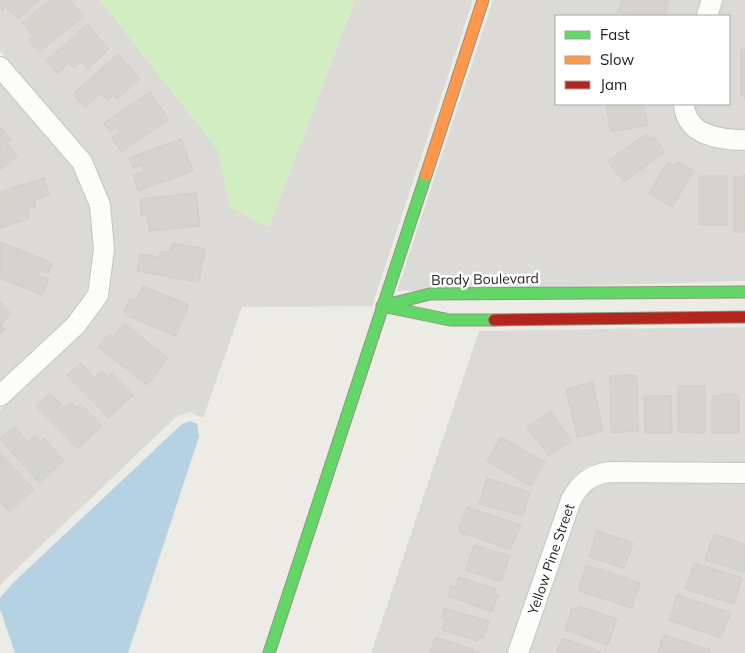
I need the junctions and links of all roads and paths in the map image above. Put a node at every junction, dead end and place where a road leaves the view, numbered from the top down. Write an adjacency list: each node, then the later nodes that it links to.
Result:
1 (483, 0): 8 (street)
2 (712, 0): 3 (street)
3 (707, 15)
4 (0, 67): 10 (street)
5 (684, 105): 6 (street)
6 (745, 140)
7 (745, 292): 8 (street, Brody Boulevard)
8 (382, 306): 9 (street); 12 (street)
9 (745, 317)
10 (0, 396)
11 (745, 473): 13 (street, Yellow Pine Street)
12 (269, 653)
13 (518, 653)

